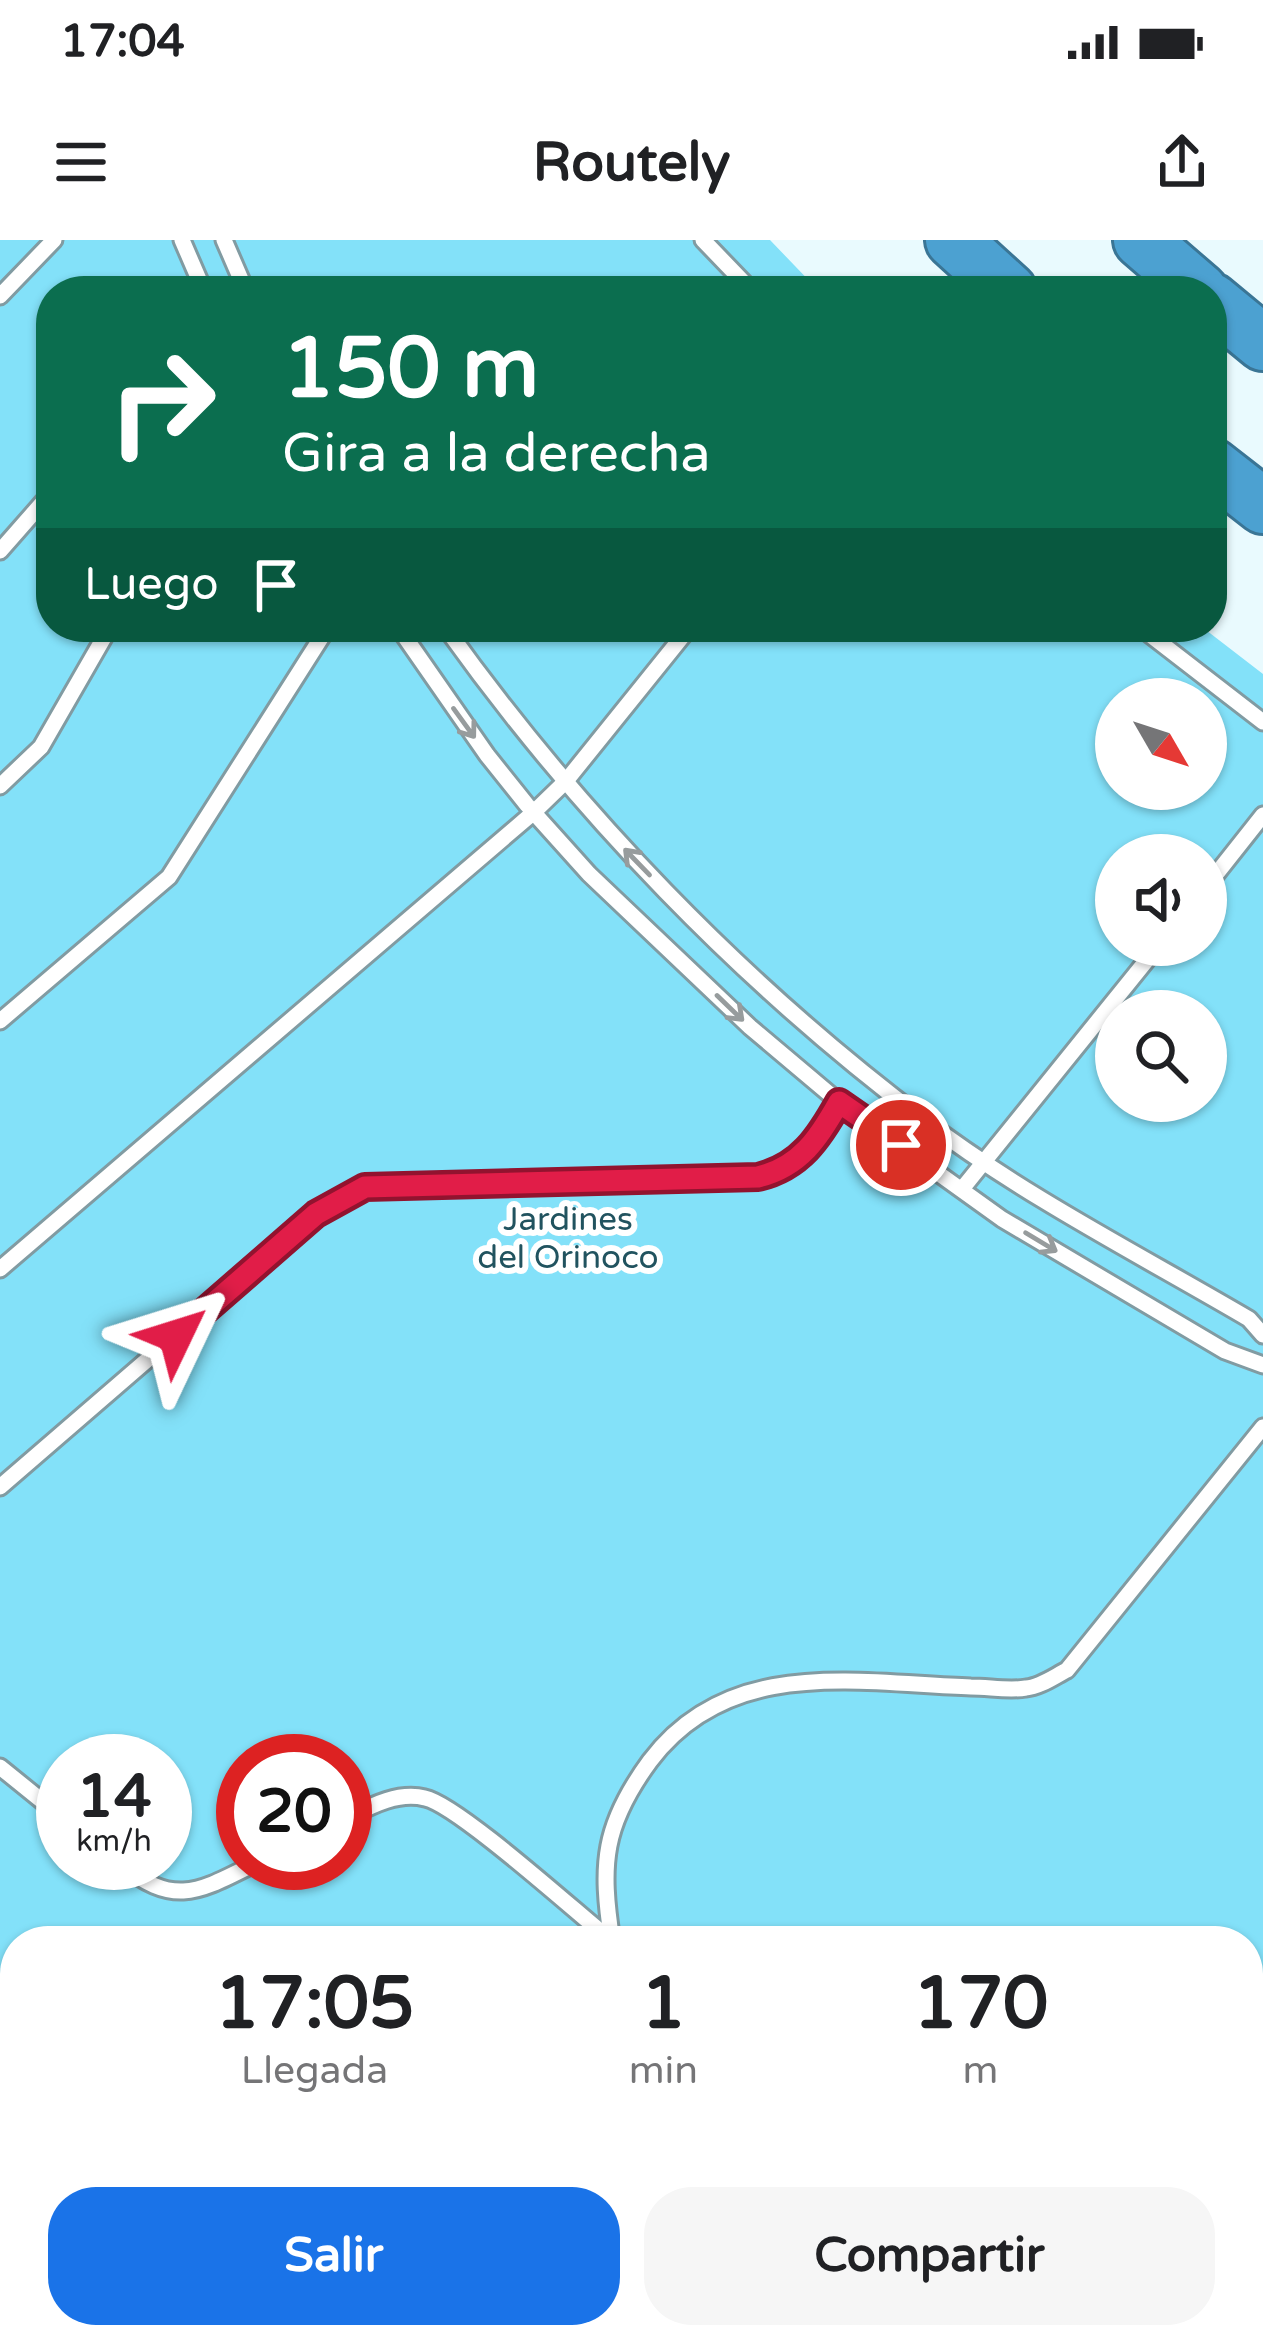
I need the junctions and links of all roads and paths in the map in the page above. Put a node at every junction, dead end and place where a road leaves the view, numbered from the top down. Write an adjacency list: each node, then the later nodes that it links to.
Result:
1 (54, 240): 12 (lane)
2 (182, 240): 7 (lane)
3 (224, 240): 8 (lane)
4 (703, 240): 9 (lane)
5 (953, 240): 10 (highway)
6 (1141, 240): 11 (highway)
7 (198, 276)
8 (240, 276)
9 (738, 276)
10 (993, 276)
11 (1183, 276)
12 (0, 296)
13 (1227, 313): 14 (highway)
14 (1263, 343)
15 (1227, 478): 16 (highway)
16 (1263, 506)
17 (36, 510): 18 (lane)
18 (0, 551)
19 (101, 642): 27 (lane)
20 (318, 642): 32 (lane)
21 (408, 642): 28 (lane, one-way to 28)
22 (457, 642): 26 (lane)
23 (678, 642): 26 (lane)
24 (1160, 642): 25 (lane)
25 (1263, 722)
26 (566, 781): 28 (lane); 34 (lane, one-way to 26)
27 (0, 786)
28 (534, 812): 33 (lane, one-way to 33); 36 (lane)
29 (1263, 815): 30 (lane)
30 (1227, 860)
31 (1143, 966): 34 (lane)
32 (0, 1021)
33 (839, 1102): 35 (lane); 40 (lane)
34 (985, 1163): 35 (lane); 37 (lane)
35 (962, 1190): 38 (lane, one-way to 38)
36 (0, 1269)
37 (1263, 1335)
38 (1263, 1365)
39 (1263, 1427): 47 (lane)
40 (0, 1487)
41 (0, 1767): 42 (lane)
42 (36, 1796)
43 (372, 1807): 46 (lane)
44 (216, 1883): 45 (lane)
45 (164, 1890)
46 (593, 1926)
47 (610, 1926)

